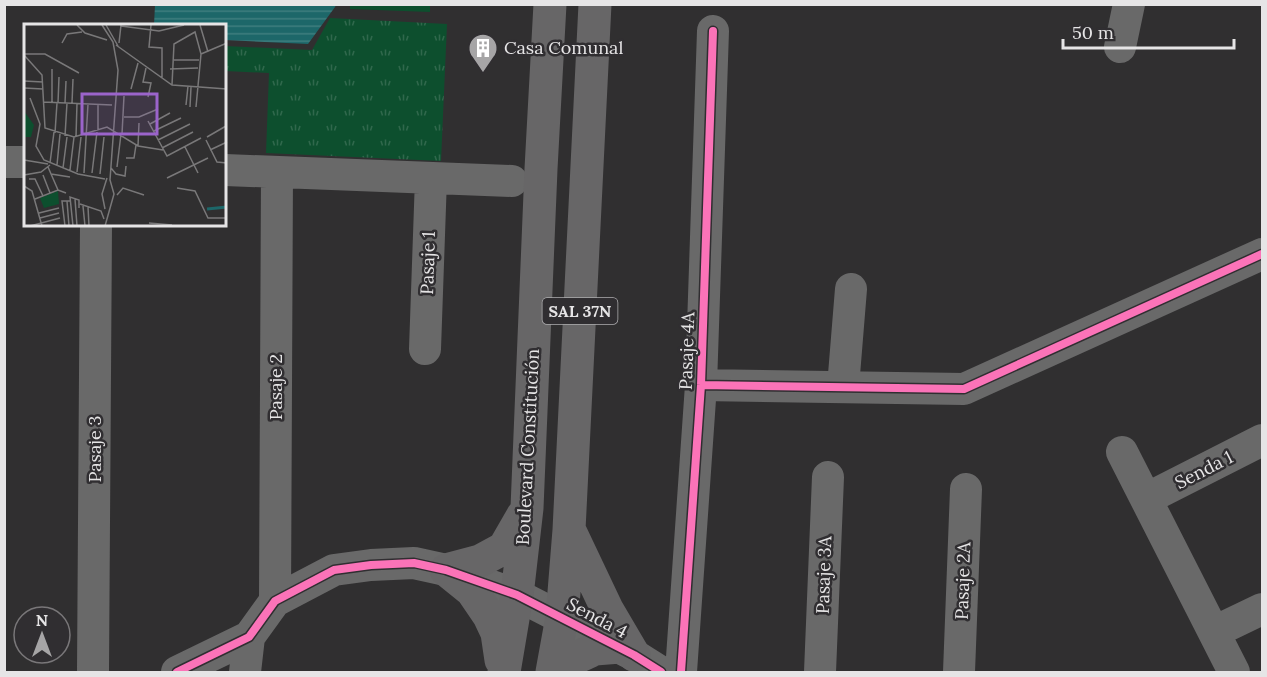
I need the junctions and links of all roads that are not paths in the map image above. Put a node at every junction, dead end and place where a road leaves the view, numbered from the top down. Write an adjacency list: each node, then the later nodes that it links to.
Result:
1 (550, 4): 23 (highway, Boulevard Constitución / SAL 37N)
2 (595, 4): 24 (highway, SAL 37N)
3 (1129, 4): 5 (street)
4 (713, 31): 16 (street, Pasaje 4A)
5 (1120, 46)
6 (4, 162): 7 (street)
7 (24, 162)
8 (226, 170): 9 (street)
9 (277, 172): 10 (street); 27 (street, Pasaje 2)
10 (431, 178): 11 (street); 15 (street, Pasaje 1)
11 (512, 182)
12 (96, 226): 33 (street, Pasaje 3)
13 (1263, 254): 17 (street)
14 (851, 289): 17 (street)
15 (425, 349)
16 (701, 385): 17 (street); 32 (street, Pasaje 4A)
17 (843, 387)
18 (1263, 440): 22 (street, Senda 1)
19 (1122, 452): 22 (street)
20 (828, 477): 39 (street, Pasaje 3A)
21 (966, 489): 40 (street, Pasaje 2A)
22 (1146, 499): 30 (street)
23 (527, 508): 25 (highway); 26 (highway, Boulevard Constitución / SAL 37N)
24 (570, 530): 29 (highway, SAL 37N); 32 (highway)
25 (446, 570): 26 (street, Senda 4); 27 (street, Senda 4); 36 (highway)
26 (517, 595): 29 (street, Senda 4); 36 (highway, Boulevard Constitución / SAL 37N)
27 (275, 601): 31 (street)
28 (1263, 609): 30 (street)
29 (562, 617): 32 (street, Senda 4); 37 (highway, SAL 37N)
30 (1214, 632): 41 (street)
31 (249, 637): 34 (street); 35 (street)
32 (650, 665): 38 (highway)
33 (93, 672)
34 (177, 672)
35 (245, 672)
36 (503, 672)
37 (552, 672)
38 (559, 672)
39 (820, 672)
40 (959, 672)
41 (1234, 672)

